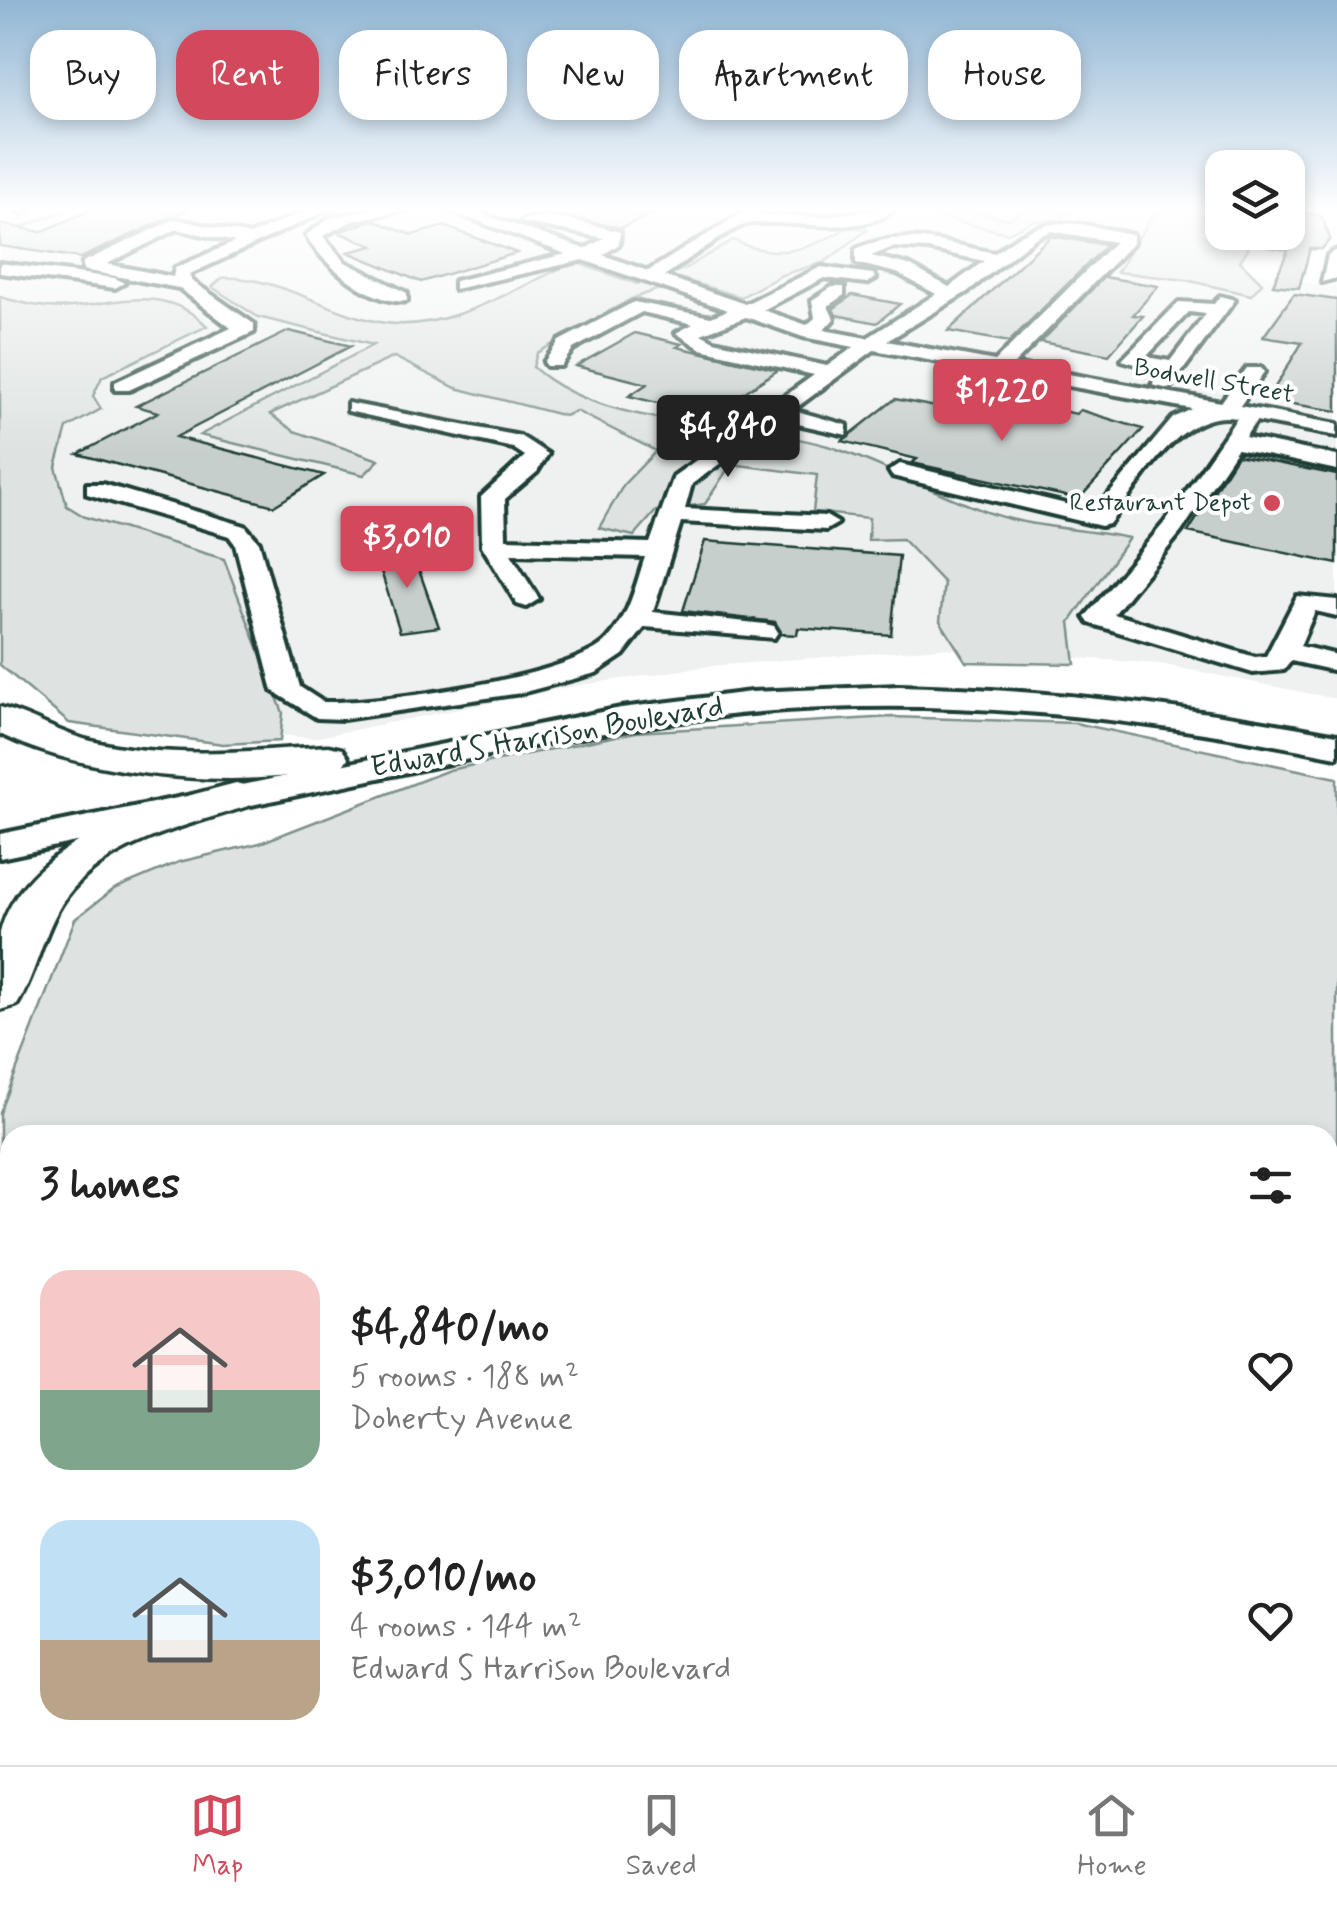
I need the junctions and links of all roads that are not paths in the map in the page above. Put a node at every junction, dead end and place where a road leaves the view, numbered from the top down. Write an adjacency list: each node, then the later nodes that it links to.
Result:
1 (195, 289): 21 (street)
2 (384, 289): 10 (street)
3 (679, 289): 11 (street, Bodwell Street)
4 (792, 289): 11 (street)
5 (939, 289): 9 (street)
6 (954, 289): 9 (street)
7 (1077, 289): 17 (street)
8 (838, 290): 12 (street)
9 (947, 294): 14 (street)
10 (402, 297)
11 (742, 312): 12 (street, Bodwell Street); 13 (street)
12 (818, 326): 14 (street, Bodwell Street)
13 (698, 331): 16 (street); 20 (street)
14 (868, 336): 15 (street, Bodwell Street); 20 (street)
15 (958, 361): 17 (street, Bodwell Street); 26 (street)
16 (554, 362)
17 (1000, 368): 22 (street, Bodwell Street)
18 (1174, 368): 18 (street); 22 (street)
19 (1254, 372): 24 (street)
20 (831, 373): 25 (street)
21 (122, 386)
22 (1153, 396): 24 (street, Bodwell Street)
23 (355, 408): 35 (street)
24 (1230, 410): 26 (street); 28 (street, Bodwell Street); 29 (street)
25 (776, 412): 27 (street); 33 (street)
26 (1180, 422): 31 (street)
27 (839, 430)
28 (1337, 430)
29 (1231, 441): 30 (street); 41 (street)
30 (1337, 462)
31 (900, 471)
32 (95, 489): 39 (street)
33 (672, 515): 34 (street); 36 (street)
34 (826, 523)
35 (494, 546): 36 (street); 37 (street)
36 (658, 550): 39 (street)
37 (526, 599)
38 (1337, 608): 41 (street)
39 (632, 627): 40 (street)
40 (765, 632)
41 (1285, 651): 42 (street)
42 (1337, 663)
43 (0, 719): 46 (highway)
44 (1337, 722): 46 (main road, Edward S Harrison Boulevard)
45 (1337, 746): 47 (main road, Edward S Harrison Boulevard)
46 (328, 758): 48 (main road, Edward S Harrison Boulevard)
47 (236, 796): 49 (main road, Edward S Harrison Boulevard); 50 (highway)
48 (0, 825)
49 (0, 846)
50 (0, 993)

